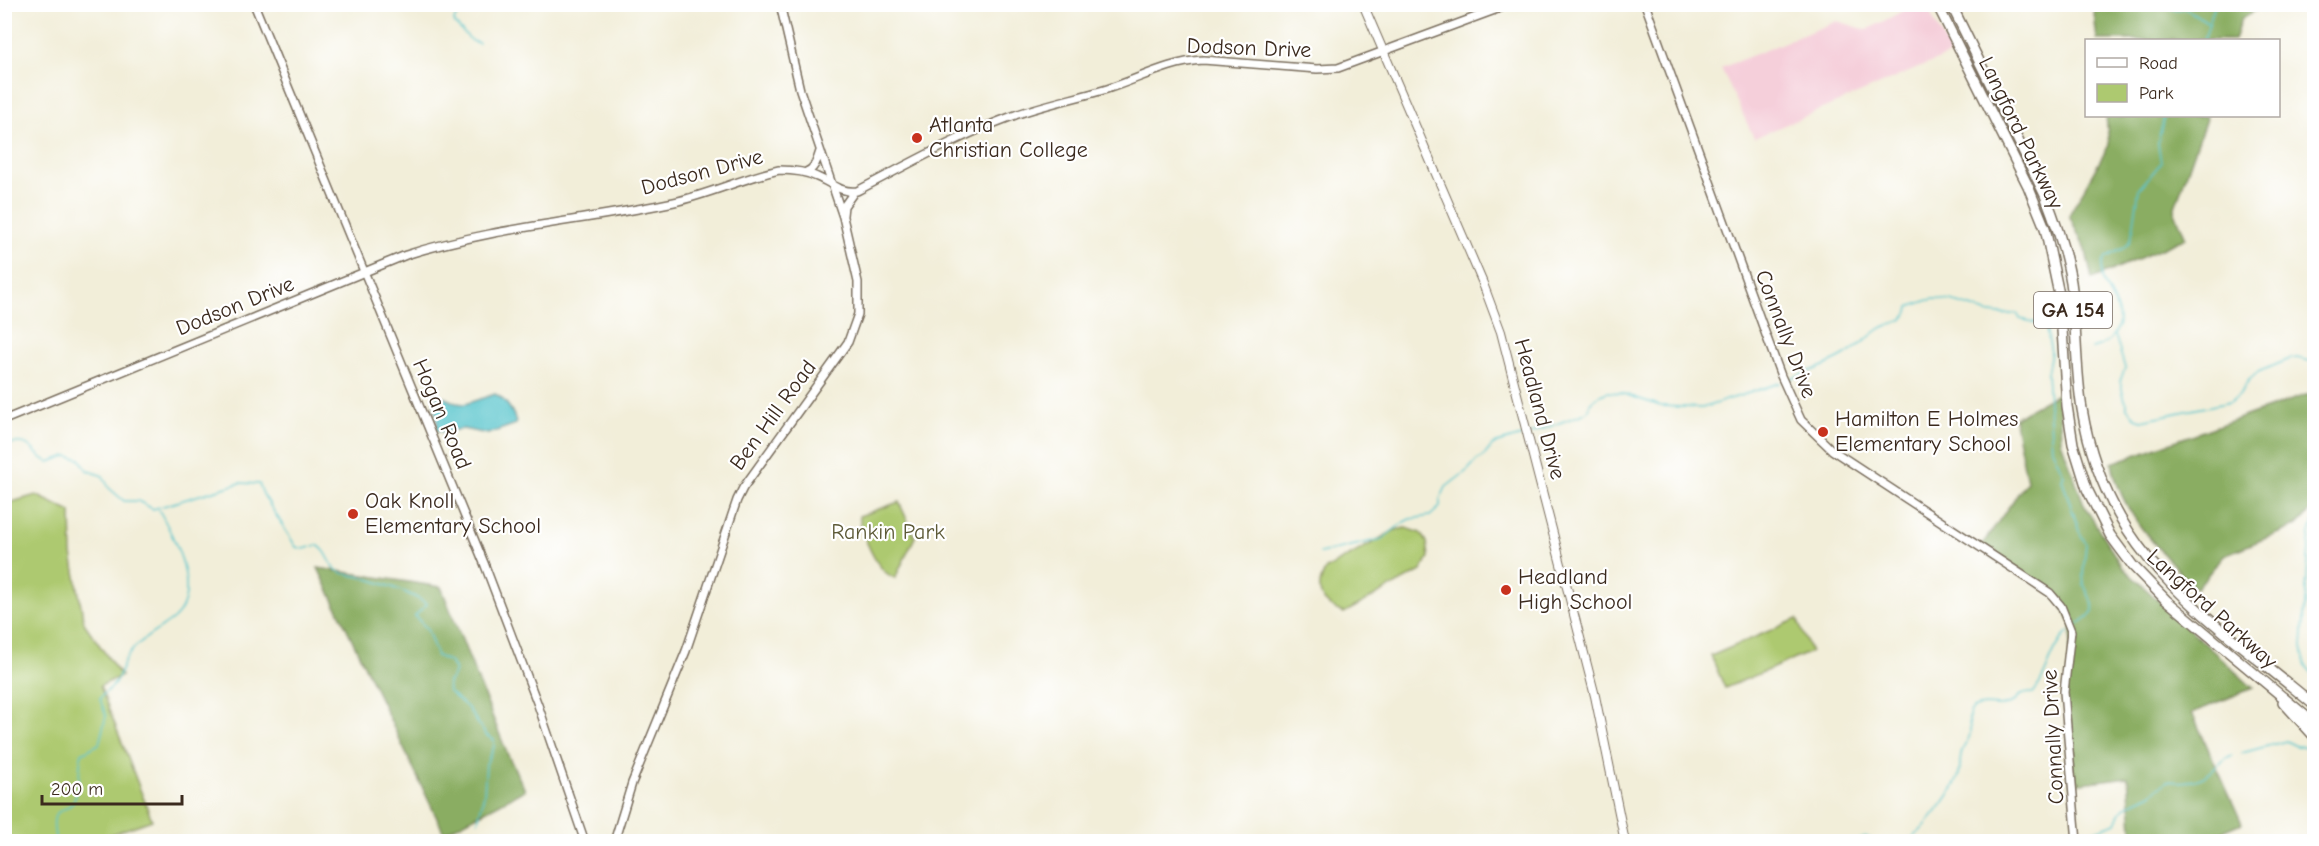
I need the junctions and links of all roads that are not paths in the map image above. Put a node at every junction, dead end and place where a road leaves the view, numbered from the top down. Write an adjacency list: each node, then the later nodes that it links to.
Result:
1 (254, 4): 14 (street, Hogan Road)
2 (780, 4): 9 (street, Ben Hill Road)
3 (1363, 4): 8 (main road, Headland Drive)
4 (1511, 4): 8 (street, Dodson Drive)
5 (1645, 4): 26 (street, Connally Drive)
6 (1937, 4): 16 (highway, Langford Parkway / GA 154)
7 (1951, 4): 17 (highway, Langford Parkway / GA 154)
8 (1384, 53): 12 (street, Dodson Drive); 25 (main road, Headland Drive)
9 (820, 151): 10 (street); 11 (street, Ben Hill Road)
10 (804, 173): 11 (street, Dodson Drive); 14 (street, Dodson Drive)
11 (830, 183): 12 (street, Dodson Drive); 13 (street, Ben Hill Road)
12 (854, 192): 13 (street)
13 (843, 217): 24 (street, Ben Hill Road)
14 (364, 273): 15 (street, Dodson Drive); 23 (street, Hogan Road)
15 (4, 420)
16 (2260, 679): 20 (highway, Langford Parkway / GA 154); 21 (highway)
17 (2285, 680): 18 (highway); 19 (highway, Langford Parkway / GA 154)
18 (2314, 700)
19 (2314, 705)
20 (2314, 723)
21 (2314, 736)
22 (2314, 840): 27 (street)
23 (585, 842)
24 (614, 842)
25 (1625, 842)
26 (2077, 842)
27 (2310, 842)

